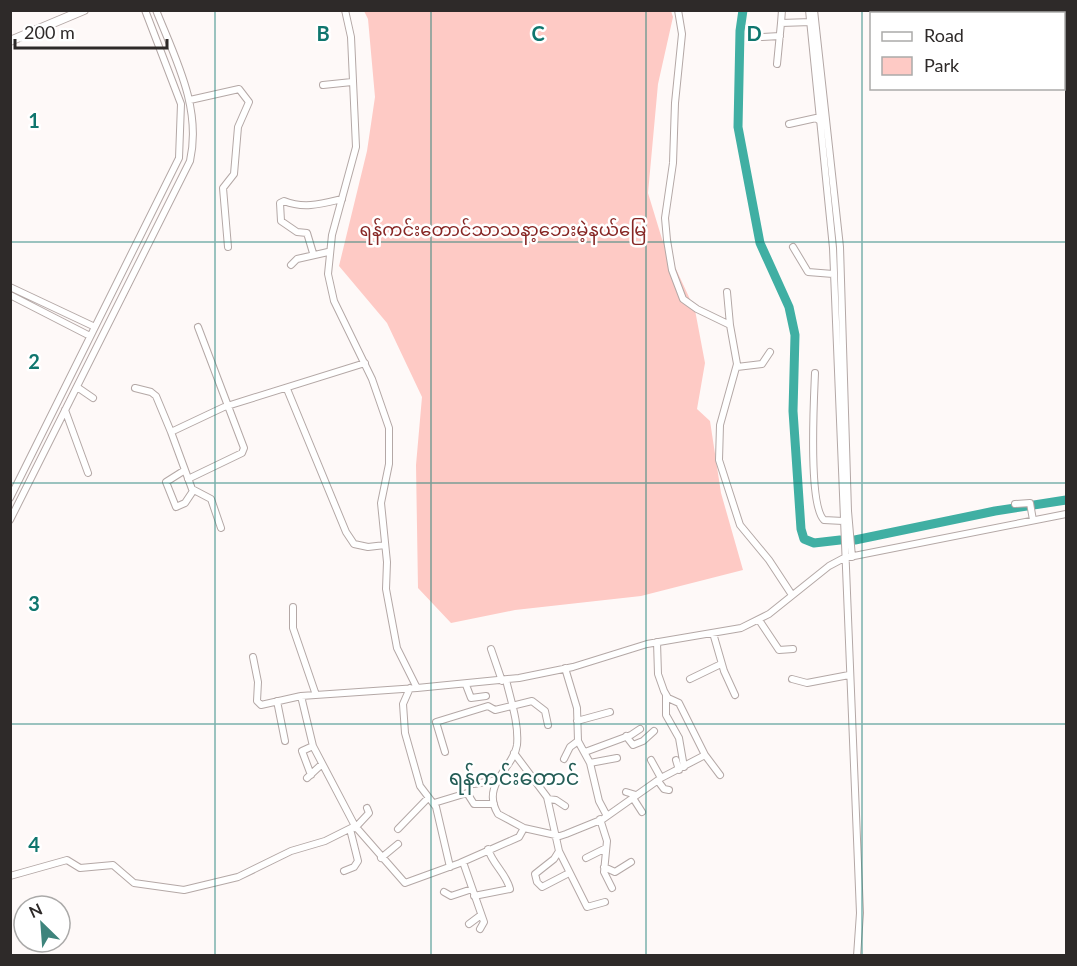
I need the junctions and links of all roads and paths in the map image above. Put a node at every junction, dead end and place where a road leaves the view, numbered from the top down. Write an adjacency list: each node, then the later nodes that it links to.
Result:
1 (71, 10): 13 (street)
2 (84, 10): 16 (street)
3 (145, 10): 36 (street)
4 (156, 10): 20 (street)
5 (345, 10): 18 (street)
6 (678, 10): 34 (street)
7 (782, 10): 11 (street)
8 (809, 10): 10 (street)
9 (814, 10): 12 (street)
10 (811, 22): 11 (street); 12 (street)
11 (782, 23): 14 (street)
12 (814, 30): 21 (street); 33 (street)
13 (10, 35)
14 (780, 36): 15 (street); 17 (street)
15 (762, 37)
16 (10, 41)
17 (777, 64)
18 (352, 82): 19 (street); 23 (street)
19 (323, 85)
20 (190, 100): 24 (street); 41 (street)
21 (820, 121): 22 (street); 29 (street)
22 (789, 124)
23 (342, 199): 26 (street); 27 (street)
24 (228, 247)
25 (793, 247): 29 (street)
26 (328, 252): 27 (street); 38 (street)
27 (313, 253): 28 (street)
28 (291, 265)
29 (833, 274): 33 (street)
30 (10, 287): 36 (street)
31 (727, 292): 34 (street)
32 (10, 295): 36 (street)
33 (838, 297): 57 (street); 60 (street)
34 (730, 325): 39 (street)
35 (198, 327): 45 (street)
36 (93, 332): 52 (street)
37 (770, 352): 39 (street)
38 (365, 363): 43 (street); 59 (street)
39 (737, 367): 61 (street)
40 (815, 373): 57 (street)
41 (77, 387): 44 (street); 46 (street)
42 (135, 388): 47 (street)
43 (287, 389): 45 (street); 59 (street)
44 (93, 398)
45 (228, 406): 47 (street); 50 (street)
46 (65, 410): 49 (street); 55 (street)
47 (171, 432): 48 (street)
48 (185, 471): 50 (street); 51 (street)
49 (88, 473)
50 (188, 479): 51 (street)
51 (193, 491): 58 (street)
52 (10, 498)
53 (1015, 504): 56 (street)
54 (1066, 514): 56 (street)
55 (10, 520)
56 (1033, 520): 60 (street)
57 (843, 521): 60 (street)
58 (221, 528)
59 (385, 545): 76 (street)
60 (848, 558): 61 (street); 71 (street)
61 (792, 595): 63 (street)
62 (293, 607): 77 (street)
63 (759, 620): 64 (street); 67 (street)
64 (713, 633): 65 (street); 69 (street)
65 (657, 642): 70 (street); 81 (street)
66 (491, 649): 74 (street)
67 (793, 649)
68 (253, 657): 82 (street)
69 (721, 664): 72 (street); 78 (street)
70 (565, 668): 74 (street); 85 (street)
71 (849, 675): 73 (street); 146 (street)
72 (690, 679)
73 (792, 679)
74 (504, 681): 75 (street); 83 (street)
75 (466, 685): 76 (street); 80 (street)
76 (414, 688): 77 (street); 114 (street)
77 (316, 695): 79 (street)
78 (735, 695)
79 (301, 696): 82 (street); 92 (street)
80 (486, 696)
81 (666, 696): 96 (street); 104 (street)
82 (277, 701): 90 (street)
83 (512, 705): 86 (street); 93 (street); 95 (street)
84 (610, 711): 85 (street)
85 (577, 722): 91 (street)
86 (548, 725)
87 (639, 729): 89 (street)
88 (654, 730): 89 (street)
89 (627, 736): 94 (street)
90 (285, 741)
91 (578, 741): 94 (street); 98 (street)
92 (313, 746): 101 (street); 103 (street)
93 (446, 752)
94 (585, 752): 102 (street)
95 (514, 753): 108 (street); 115 (street)
96 (705, 755): 104 (street); 107 (street)
97 (617, 758): 102 (street)
98 (564, 759)
99 (651, 760): 105 (street)
100 (676, 760): 104 (street)
101 (321, 761): 103 (street); 103 (street); 122 (street)
102 (590, 763): 121 (street)
103 (307, 765)
104 (682, 769): 109 (street)
105 (656, 770): 106 (street); 109 (street)
106 (649, 774)
107 (720, 775)
108 (498, 780): 110 (street); 117 (street)
109 (660, 780): 111 (street); 113 (street)
110 (474, 784)
111 (669, 790)
112 (626, 792): 113 (street)
113 (634, 797): 120 (street); 121 (street)
114 (428, 798): 116 (street); 124 (street)
115 (548, 799): 118 (street); 125 (street)
116 (434, 803): 117 (street); 134 (street)
117 (494, 804): 123 (street)
118 (565, 806)
119 (367, 808): 122 (street)
120 (642, 812)
121 (603, 818): 125 (street); 127 (street)
122 (353, 828): 130 (street); 136 (street); 138 (street)
123 (524, 828): 125 (street); 128 (street)
124 (398, 829)
125 (556, 835): 129 (street)
126 (398, 844): 130 (street)
127 (606, 848): 131 (street); 135 (street)
128 (488, 849): 132 (street); 141 (street)
129 (559, 851): 137 (street); 137 (street)
130 (381, 858): 134 (street)
131 (586, 858)
132 (463, 862): 134 (street); 141 (street)
133 (631, 862): 135 (street)
134 (450, 867)
135 (604, 867): 139 (street)
136 (344, 871)
137 (568, 873): 142 (street)
138 (10, 876)
139 (612, 888)
140 (444, 892): 141 (street)
141 (473, 892): 143 (street)
142 (605, 902)
143 (481, 915): 144 (street); 145 (street)
144 (469, 924)
145 (480, 929)
146 (857, 956)

